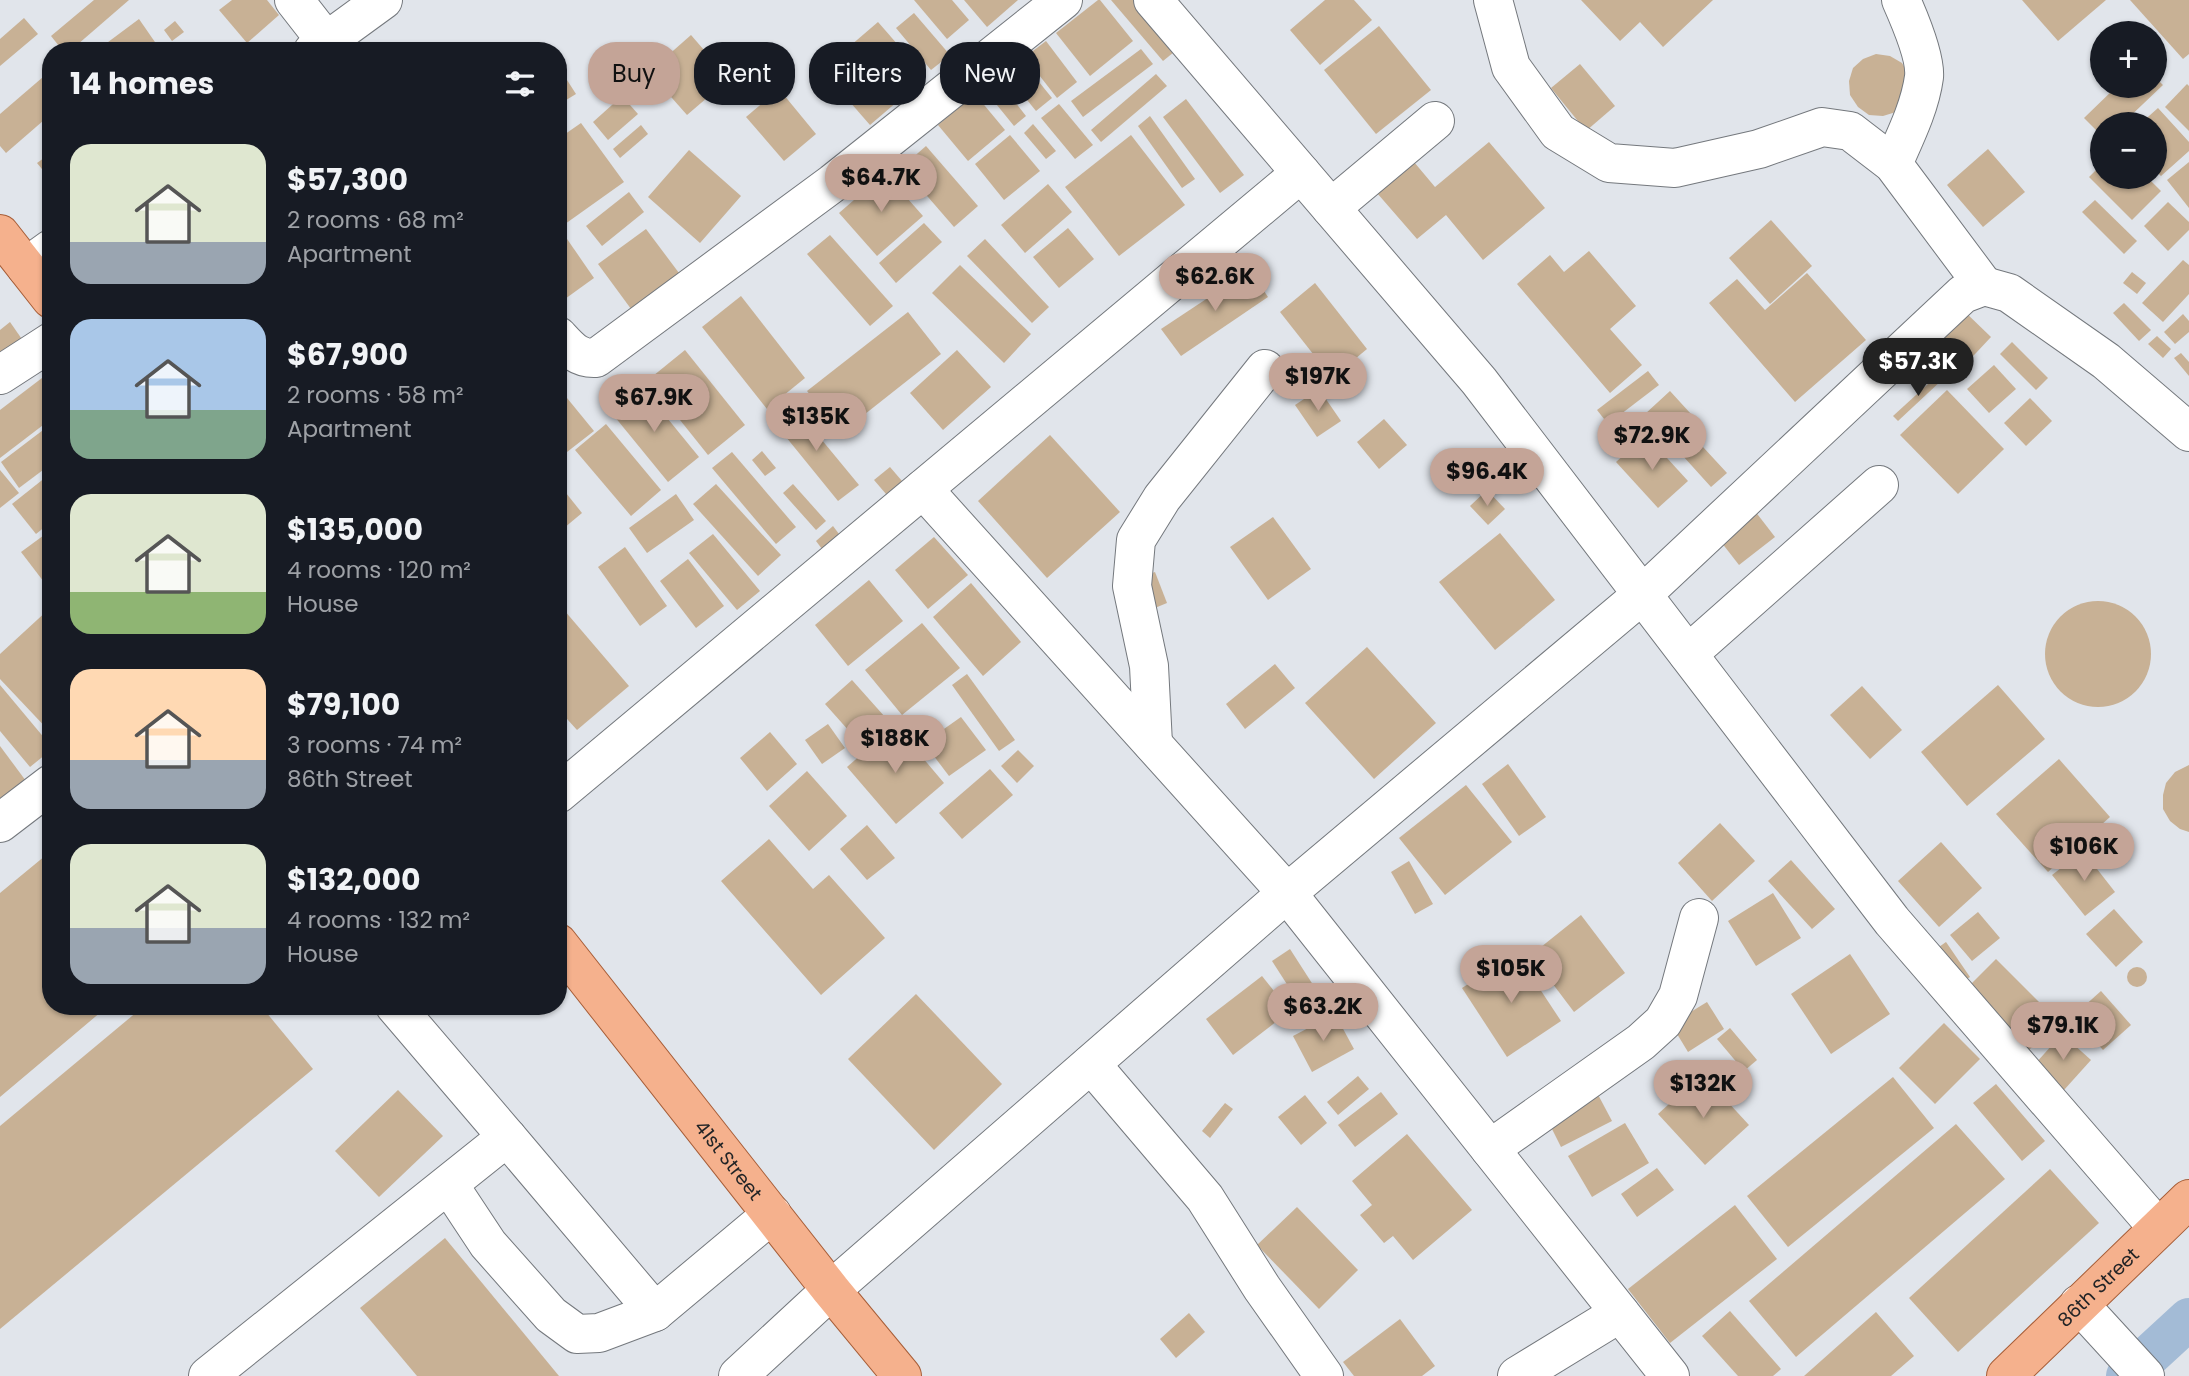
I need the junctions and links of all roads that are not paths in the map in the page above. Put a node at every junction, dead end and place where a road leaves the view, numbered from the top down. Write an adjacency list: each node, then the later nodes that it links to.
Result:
1 (294, 0): 7 (street)
2 (383, 0): 8 (street)
3 (1063, 0): 16 (street)
4 (1153, 0): 11 (street)
5 (1493, 0): 10 (street)
6 (1901, 0): 10 (street)
7 (317, 42)
8 (325, 42)
9 (1435, 121): 12 (street)
10 (1893, 164): 15 (street)
11 (1301, 173): 12 (street); 22 (street)
12 (1331, 208): 23 (street)
13 (0, 234): 14 (main road)
14 (38, 258)
15 (1984, 286): 20 (street); 23 (street)
16 (567, 346)
17 (42, 348): 19 (street)
18 (1265, 369): 25 (street)
19 (0, 375)
20 (2189, 432)
21 (1879, 485): 24 (street)
22 (923, 489): 25 (street); 26 (street)
23 (1643, 594): 24 (street); 29 (street)
24 (1688, 654): 39 (street)
25 (1153, 744): 29 (street)
26 (567, 786)
27 (42, 791): 28 (street)
28 (0, 823)
29 (1287, 893): 33 (street); 35 (street)
30 (1699, 918): 35 (street)
31 (567, 954): 38 (main road, 41st Street)
32 (403, 1015): 34 (street)
33 (1091, 1064): 40 (street); 47 (street)
34 (507, 1137): 36 (street); 42 (street)
35 (1490, 1149): 43 (street)
36 (450, 1185): 42 (street); 44 (street)
37 (2189, 1199): 39 (main road, 86th Street)
38 (772, 1213): 40 (main road, 41st Street); 42 (street)
39 (2158, 1228): 41 (main road, 86th Street)
40 (831, 1290): 45 (street); 46 (main road, 41st Street)
41 (2079, 1304): 50 (main road, 86th Street); 51 (street)
42 (655, 1312)
43 (1620, 1313): 48 (street); 49 (street)
44 (208, 1376)
45 (738, 1376)
46 (902, 1376)
47 (1324, 1376)
48 (1517, 1376)
49 (1670, 1376)
50 (2006, 1376)
51 (2145, 1376)

